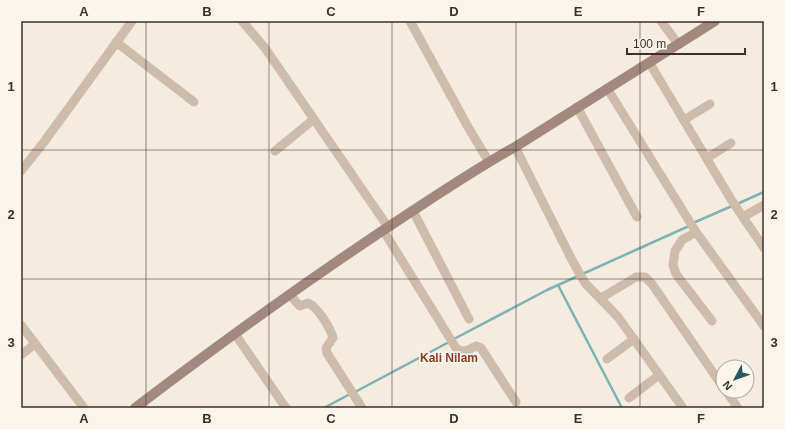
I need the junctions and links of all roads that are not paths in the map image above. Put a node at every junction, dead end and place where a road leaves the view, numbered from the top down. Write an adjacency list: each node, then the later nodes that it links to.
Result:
1 (132, 21): 6 (street)
2 (242, 21): 13 (street)
3 (410, 21): 19 (street)
4 (661, 21): 7 (street)
5 (715, 21): 7 (street)
6 (116, 42): 10 (street); 20 (street)
7 (678, 44): 8 (street)
8 (649, 62): 9 (street); 14 (street)
9 (607, 88): 12 (street); 26 (street)
10 (194, 102)
11 (710, 104): 14 (street)
12 (577, 107): 16 (street); 23 (street)
13 (314, 119): 17 (street); 25 (street)
14 (684, 120): 18 (street)
15 (731, 143): 18 (street)
16 (515, 147): 19 (street); 29 (street)
17 (275, 151)
18 (707, 158): 24 (street)
19 (489, 162): 22 (street)
20 (21, 171)
21 (764, 205): 24 (street)
22 (413, 211): 25 (street); 30 (street)
23 (637, 217)
24 (743, 217): 27 (street)
25 (385, 229): 28 (street); 44 (street)
26 (696, 232): 31 (street); 33 (street)
27 (764, 248)
28 (290, 294): 34 (street); 49 (street)
29 (601, 298): 35 (street); 40 (street)
30 (468, 319)
31 (712, 321)
32 (21, 325): 36 (street)
33 (764, 326)
34 (232, 336): 41 (street); 46 (street)
35 (634, 339): 38 (street); 39 (street)
36 (35, 344): 37 (street); 45 (street)
37 (21, 355)
38 (607, 359)
39 (659, 375): 42 (street); 50 (street)
40 (715, 375)
41 (268, 386): 47 (street); 48 (street)
42 (629, 398)
43 (732, 399): 51 (street)
44 (516, 402)
45 (84, 408)
46 (135, 408)
47 (281, 408)
48 (286, 408)
49 (362, 408)
50 (683, 408)
51 (738, 408)

